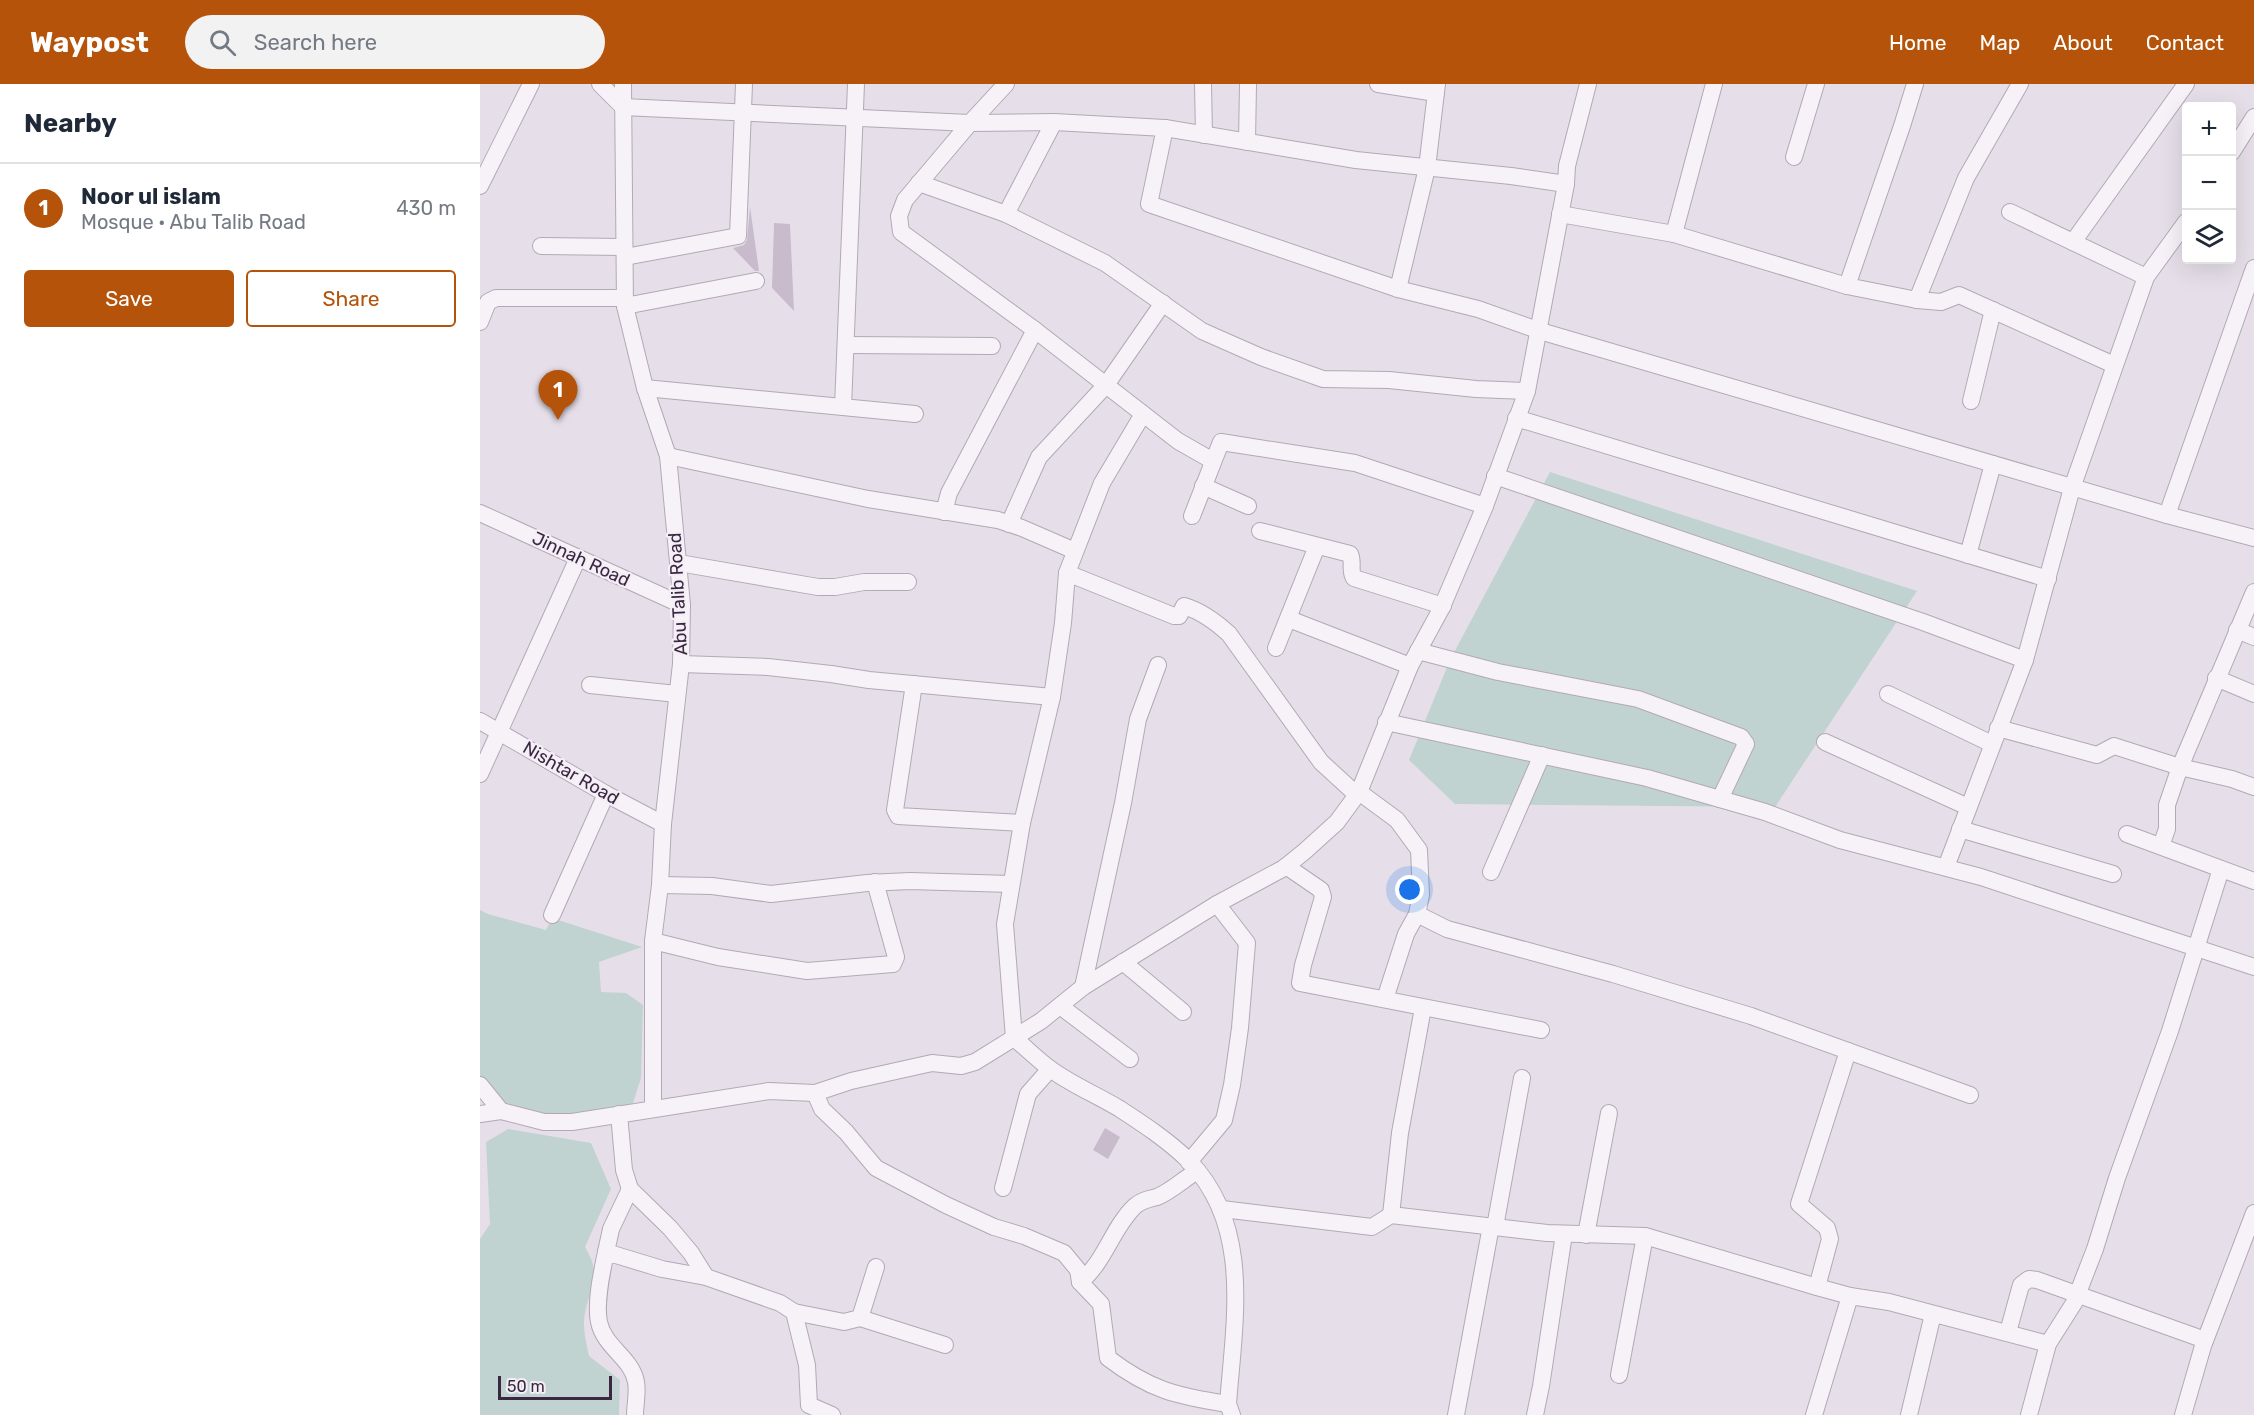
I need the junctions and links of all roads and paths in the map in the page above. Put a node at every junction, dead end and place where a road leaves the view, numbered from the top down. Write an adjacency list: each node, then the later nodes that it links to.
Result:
1 (531, 84): 31 (street)
2 (600, 84): 17 (street)
3 (623, 84): 17 (street, Abu Talib Road)
4 (744, 84): 18 (street)
5 (856, 84): 19 (street)
6 (1006, 84): 22 (street)
7 (1203, 84): 24 (street)
8 (1248, 84): 25 (street)
9 (1378, 84): 16 (street)
10 (1588, 84): 30 (street)
11 (1714, 84): 36 (street)
12 (1816, 84): 27 (street)
13 (1915, 84): 43 (street)
14 (2020, 84): 45 (street)
15 (2186, 84): 37 (street)
16 (1436, 88): 28 (street)
17 (623, 107): 18 (street); 39 (street, Abu Talib Road)
18 (741, 113): 19 (street); 39 (street)
19 (855, 117): 22 (street); 52 (street)
20 (2254, 117): 26 (street)
21 (1054, 122): 22 (street); 23 (street); 33 (street)
22 (970, 123): 29 (street)
23 (1165, 128): 24 (street); 44 (street)
24 (1204, 135): 25 (street)
25 (1247, 142): 28 (street)
26 (2236, 146)
27 (1794, 157)
28 (1427, 168): 30 (street); 44 (street)
29 (919, 183): 33 (street); 50 (street)
30 (1566, 184): 34 (street)
31 (480, 186)
32 (2010, 212): 37 (street)
33 (1006, 214): 47 (street)
34 (1560, 214): 36 (street); 51 (street)
35 (2182, 229): 41 (street)
36 (1674, 234): 43 (street)
37 (2073, 242): 41 (street)
38 (541, 246): 39 (street)
39 (624, 252): 46 (street, Abu Talib Road)
40 (2254, 268): 73 (street)
41 (2146, 277): 54 (street)
42 (756, 281): 46 (street)
43 (1847, 286): 45 (street)
44 (1398, 289): 51 (street)
45 (1917, 300): 48 (street)
46 (624, 302): 49 (street); 56 (street, Abu Talib Road)
47 (1163, 303): 55 (street); 57 (street)
48 (1993, 310): 54 (street); 58 (street)
49 (480, 322)
50 (1035, 330): 55 (street); 71 (street)
51 (1540, 330): 57 (street); 65 (street)
52 (846, 345): 53 (street); 59 (street)
53 (992, 346)
54 (2114, 365): 68 (street)
55 (1106, 385): 61 (street); 75 (street)
56 (645, 388): 59 (street); 63 (street, Abu Talib Road)
57 (1527, 391): 62 (street)
58 (1971, 401)
59 (843, 407): 60 (street)
60 (915, 414)
61 (1143, 414): 64 (street); 79 (street)
62 (1516, 418): 66 (street); 80 (street)
63 (668, 456): 71 (street); 82 (street, Abu Talib Road)
64 (1213, 461): 67 (street); 70 (street)
65 (1993, 464): 68 (street); 80 (street)
66 (1495, 476): 70 (street); 94 (street)
67 (1203, 486): 69 (street); 74 (street)
68 (2072, 488): 73 (street); 84 (street)
69 (1248, 506)
70 (1485, 506): 88 (street)
71 (944, 512): 75 (street)
72 (480, 513): 81 (street, Jinnah Road)
73 (2167, 515): 77 (street)
74 (1192, 516)
75 (1009, 524): 79 (street)
76 (1260, 531): 78 (street)
77 (2254, 538)
78 (1317, 546): 88 (street); 89 (street)
79 (1075, 551): 83 (street)
80 (1968, 555): 84 (street)
81 (578, 558): 87 (street, Jinnah Road); 107 (street)
82 (679, 563): 85 (street); 87 (street, Abu Talib Road)
83 (1067, 573): 103 (street); 114 (street)
84 (2048, 579): 94 (street)
85 (908, 582)
86 (2254, 592): 90 (street)
87 (682, 605): 95 (street, Abu Talib Road)
88 (1443, 606): 93 (street)
89 (1289, 619): 92 (street); 93 (street)
90 (2237, 630): 91 (street); 97 (street)
91 (2254, 637)
92 (1276, 648)
93 (1414, 659): 105 (street); 116 (street)
94 (2025, 660): 106 (street)
95 (681, 664): 98 (street); 100 (street, Abu Talib Road)
96 (1158, 665): 139 (street)
97 (2216, 678): 102 (street); 111 (street)
98 (914, 684): 103 (street); 118 (street)
99 (590, 685): 100 (street)
100 (677, 694): 119 (street, Abu Talib Road)
101 (1888, 694): 109 (street)
102 (2254, 694)
103 (1052, 697): 118 (street)
104 (480, 721): 107 (street, Nishtar Road)
105 (1386, 722): 110 (street); 114 (street)
106 (1998, 728): 109 (street); 111 (street)
107 (500, 732): 112 (street); 115 (street, Nishtar Road)
108 (1826, 742): 117 (street)
109 (1992, 744): 117 (street)
110 (1542, 755): 116 (street); 126 (street)
111 (2180, 767): 113 (street); 122 (street)
112 (480, 774)
113 (2254, 787)
114 (1358, 793): 123 (street); 133 (street)
115 (606, 794): 119 (street, Nishtar Road); 134 (street)
116 (1720, 799): 124 (street)
117 (1968, 807): 120 (street)
118 (1022, 823): 130 (street)
119 (663, 824): 131 (street, Abu Talib Road)
120 (1960, 829): 124 (street); 127 (street)
121 (2127, 834): 122 (street)
122 (2161, 846): 125 (street)
123 (1286, 866): 132 (street); 140 (street)
124 (1946, 867): 136 (street)
125 (2221, 869): 128 (street); 136 (street)
126 (1491, 872)
127 (2113, 874)
128 (2254, 881)
129 (875, 882): 130 (street); 131 (street); 135 (street)
130 (1011, 884): 145 (street)
131 (660, 885): 135 (street, Abu Talib Road)
132 (1217, 904): 137 (street); 158 (street)
133 (1417, 914): 140 (street); 146 (street)
134 (552, 915)
135 (653, 941): 153 (street, Abu Talib Road)
136 (2196, 948): 138 (street); 173 (street)
137 (1122, 962): 139 (street); 143 (street)
138 (2254, 967)
139 (1083, 987): 141 (street)
140 (1385, 999): 142 (street)
141 (1060, 1006): 145 (street); 147 (street)
142 (1423, 1008): 144 (street); 163 (street)
143 (1183, 1012)
144 (1541, 1030)
145 (1014, 1038): 148 (street); 151 (street)
146 (1848, 1051): 152 (street); 172 (street)
147 (1130, 1059)
148 (1050, 1069): 158 (street); 159 (street)
149 (1522, 1078): 164 (street)
150 (480, 1085): 154 (street)
151 (815, 1094): 153 (street); 171 (street)
152 (1970, 1095)
153 (653, 1108): 157 (street)
154 (501, 1111): 156 (street); 157 (street)
155 (1609, 1113): 166 (street)
156 (480, 1114)
157 (619, 1114): 160 (street)
158 (1193, 1167): 161 (street); 171 (street)
159 (1003, 1188)
160 (630, 1190): 168 (street); 170 (street)
161 (1222, 1209): 163 (street); 183 (street)
162 (2254, 1213): 179 (street)
163 (1390, 1215): 164 (street)
164 (1493, 1227): 165 (street); 186 (street)
165 (1564, 1234): 166 (street); 187 (street)
166 (1586, 1235): 167 (street)
167 (1645, 1236): 172 (street); 182 (street)
168 (606, 1252): 170 (street); 184 (street)
169 (876, 1267): 177 (street)
170 (706, 1277): 175 (street)
171 (1080, 1282): 183 (street)
172 (1817, 1287): 174 (street)
173 (2078, 1295): 178 (street); 179 (street); 180 (street)
174 (1850, 1296): 176 (street); 188 (street)
175 (794, 1312): 177 (street); 185 (street)
176 (1933, 1314): 178 (street); 189 (street)
177 (860, 1318): 181 (street)
178 (2008, 1332): 180 (street)
179 (2205, 1340): 191 (street)
180 (2048, 1344): 190 (street)
181 (945, 1345)
182 (1619, 1375)
183 (1230, 1409)
184 (635, 1415)
185 (832, 1415)
186 (1456, 1415)
187 (1534, 1415)
188 (1814, 1415)
189 (1909, 1415)
190 (2029, 1415)
191 (2183, 1415)

